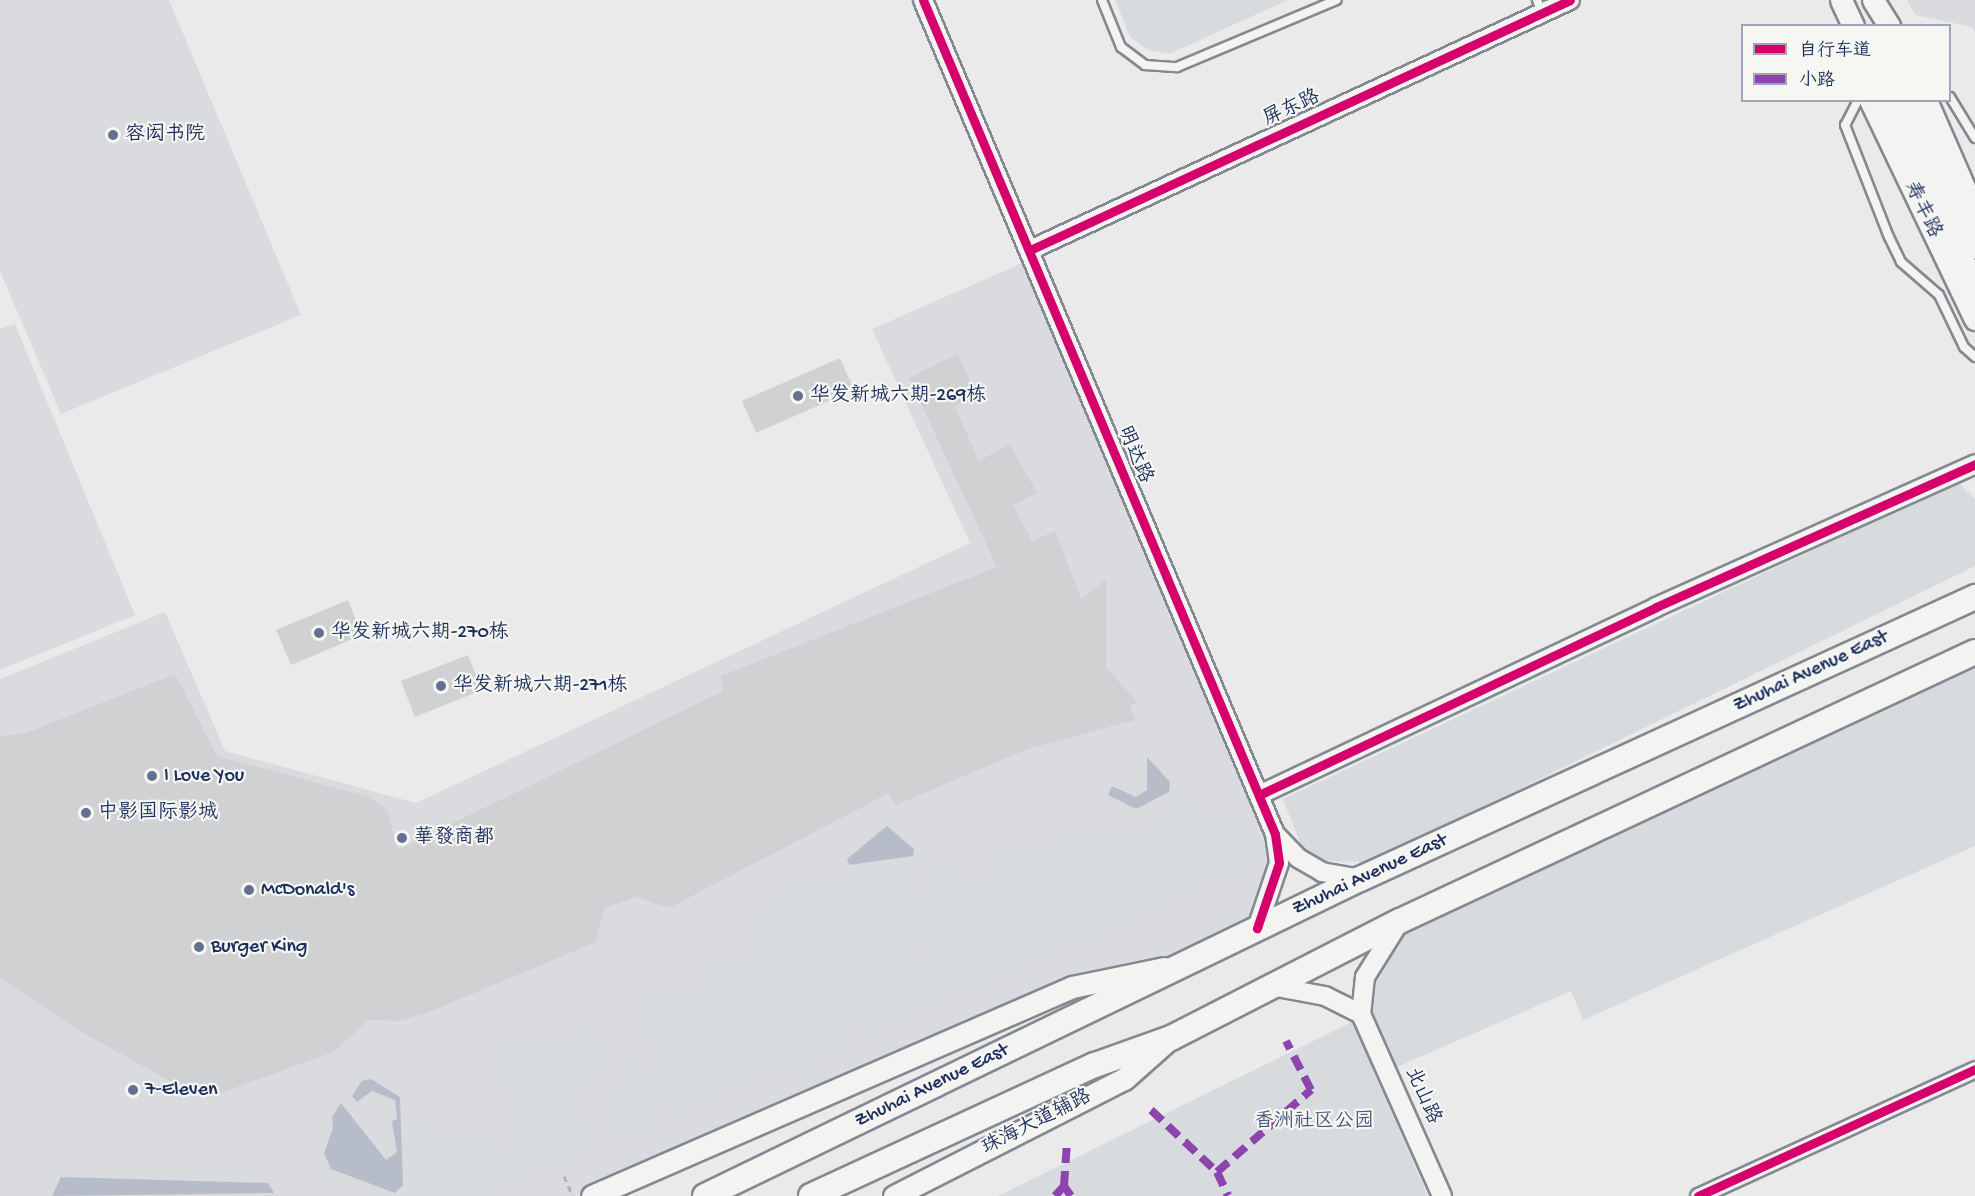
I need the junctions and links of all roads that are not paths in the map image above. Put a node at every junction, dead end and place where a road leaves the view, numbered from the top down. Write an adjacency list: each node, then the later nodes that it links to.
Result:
1 (923, 0): 23 (street, 明达路)
2 (1102, 0): 3 (lane)
3 (1336, 0)
4 (1570, 0): 9 (street, 屏东路)
5 (1834, 0): 10 (main road)
6 (1840, 0): 11 (main road)
7 (1862, 0): 12 (main road)
8 (1873, 0): 13 (main road)
9 (1540, 6): 23 (street, 屏东路)
10 (1840, 24)
11 (1852, 24)
12 (1873, 24)
13 (1888, 24)
14 (1951, 99): 20 (lane)
15 (1857, 102): 26 (lane)
16 (1871, 102): 25 (main road, 寿丰路)
17 (1890, 102): 24 (main road)
18 (1909, 102): 22 (main road)
19 (1927, 102): 21 (main road)
20 (1975, 138)
21 (1975, 212)
22 (1975, 248)
23 (1030, 250): 30 (street, 明达路)
24 (1975, 286)
25 (1975, 320)
26 (1975, 357)
27 (1975, 464): 30 (street)
28 (1975, 597): 32 (highway, Zhuhai Avenue East)
29 (1975, 652): 33 (highway)
30 (1259, 795): 31 (street, 明达路)
31 (1275, 834): 32 (street, 明达路); 34 (street, 明达路)
32 (1360, 879): 34 (highway, Zhuhai Avenue East)
33 (1400, 921): 36 (highway); 37 (street)
34 (1257, 928): 35 (highway, Zhuhai Avenue East)
35 (1179, 965): 40 (main road); 41 (highway, Zhuhai Avenue East)
36 (1271, 986): 37 (street); 38 (highway)
37 (1361, 1014): 44 (street, 北山路)
38 (1171, 1038): 42 (highway); 43 (main road, 珠海大道辅路)
39 (1975, 1069): 45 (street)
40 (592, 1196)
41 (705, 1196)
42 (811, 1196)
43 (894, 1196)
44 (1442, 1196)
45 (1698, 1196)

